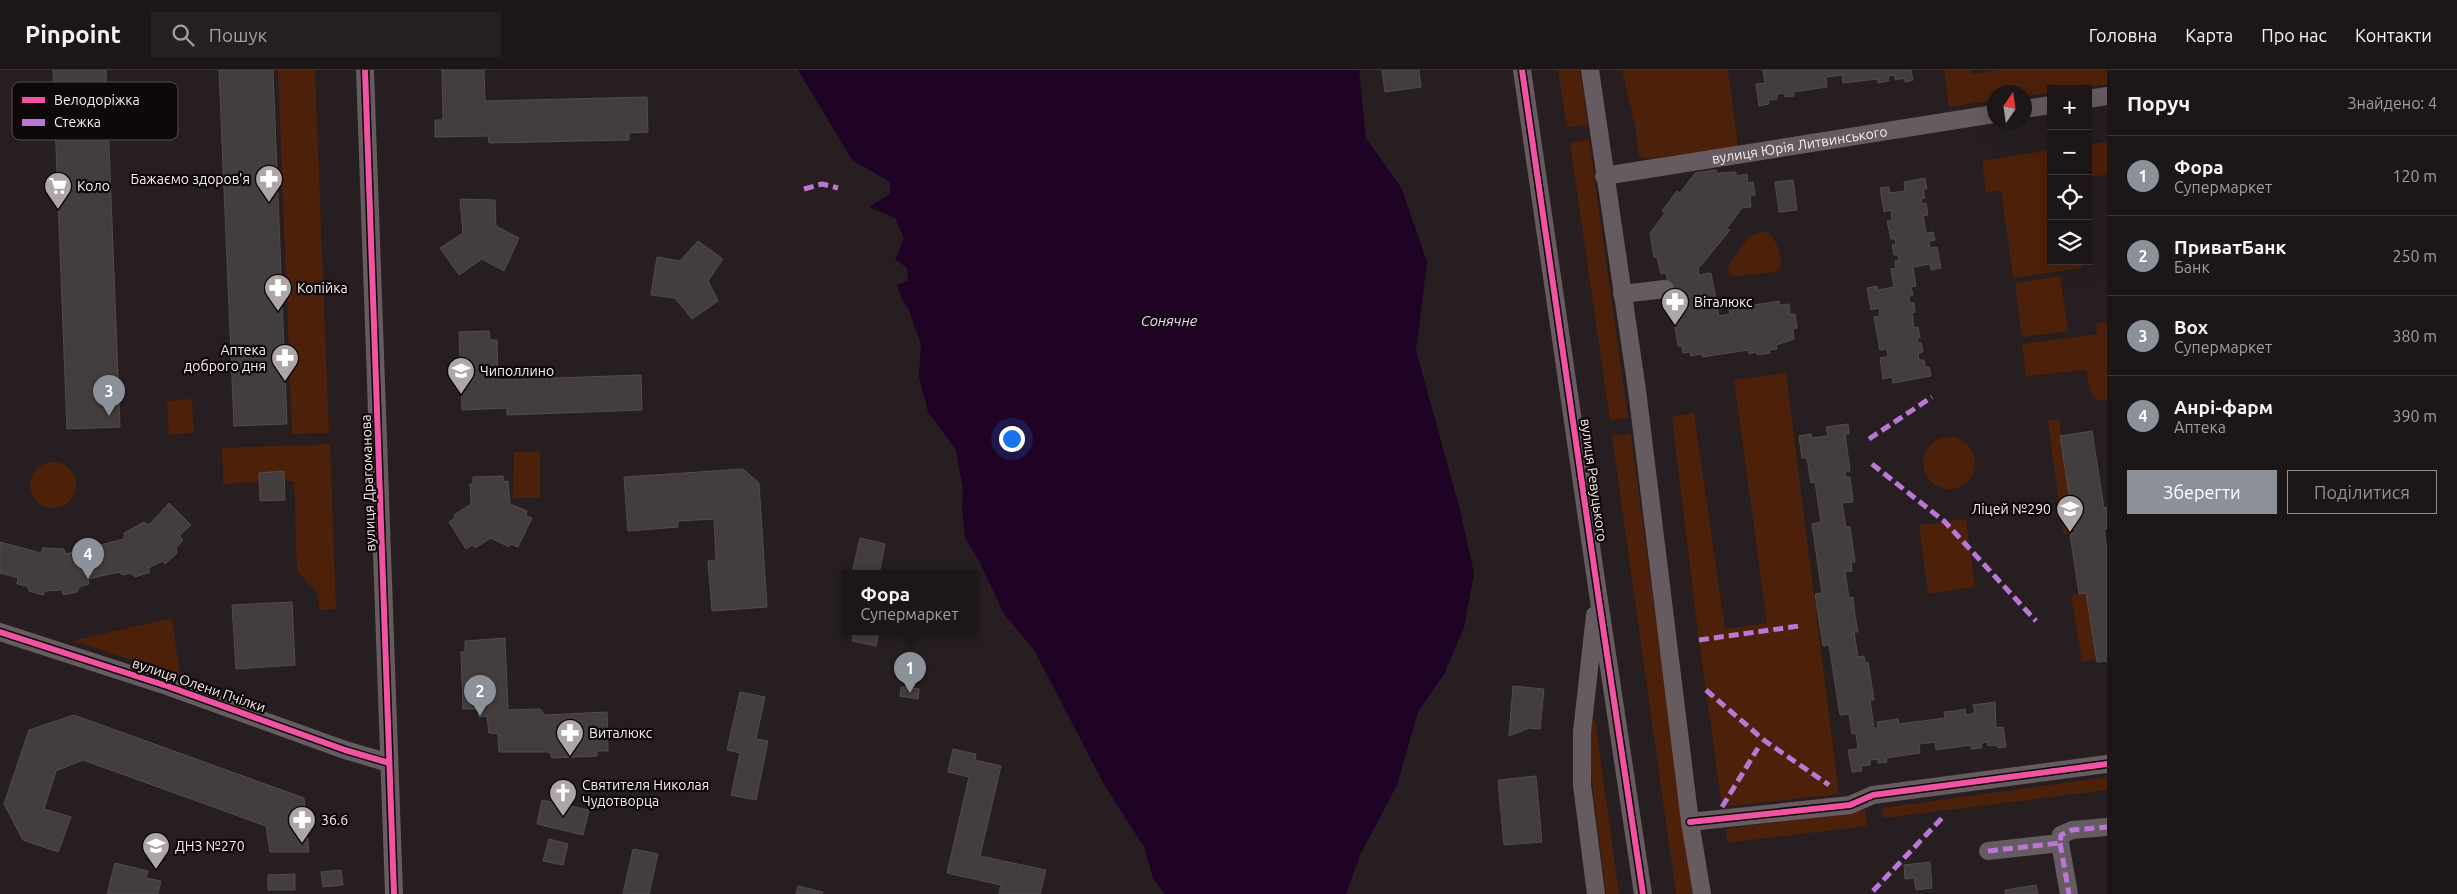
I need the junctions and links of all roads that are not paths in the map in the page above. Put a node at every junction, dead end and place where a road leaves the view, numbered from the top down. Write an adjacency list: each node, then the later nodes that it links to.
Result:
1 (365, 70): 14 (street, вулиця Драгоманова)
2 (1522, 70): 12 (street, вулиця Ревуцького)
3 (1590, 70): 9 (street)
4 (2107, 96): 5 (street)
5 (2092, 98)
6 (2047, 106): 7 (street)
7 (2032, 108)
8 (1987, 115): 9 (street, вулиця Юрія Литвинського)
9 (1604, 176): 11 (street)
10 (1665, 289): 11 (street)
11 (1622, 294): 16 (street)
12 (1598, 594): 21 (street, вулиця Ревуцького); 22 (street, вулиця Ревуцького)
13 (0, 632): 14 (street, вулиця Олени Пчілки)
14 (389, 763): 20 (street, вулиця Драгоманова)
15 (2107, 764): 16 (street)
16 (1690, 822): 23 (street)
17 (2107, 827): 18 (street)
18 (2060, 843): 19 (street); 24 (street)
19 (1988, 851)
20 (394, 894)
21 (1596, 894)
22 (1644, 894)
23 (1702, 894)
24 (2069, 894)

